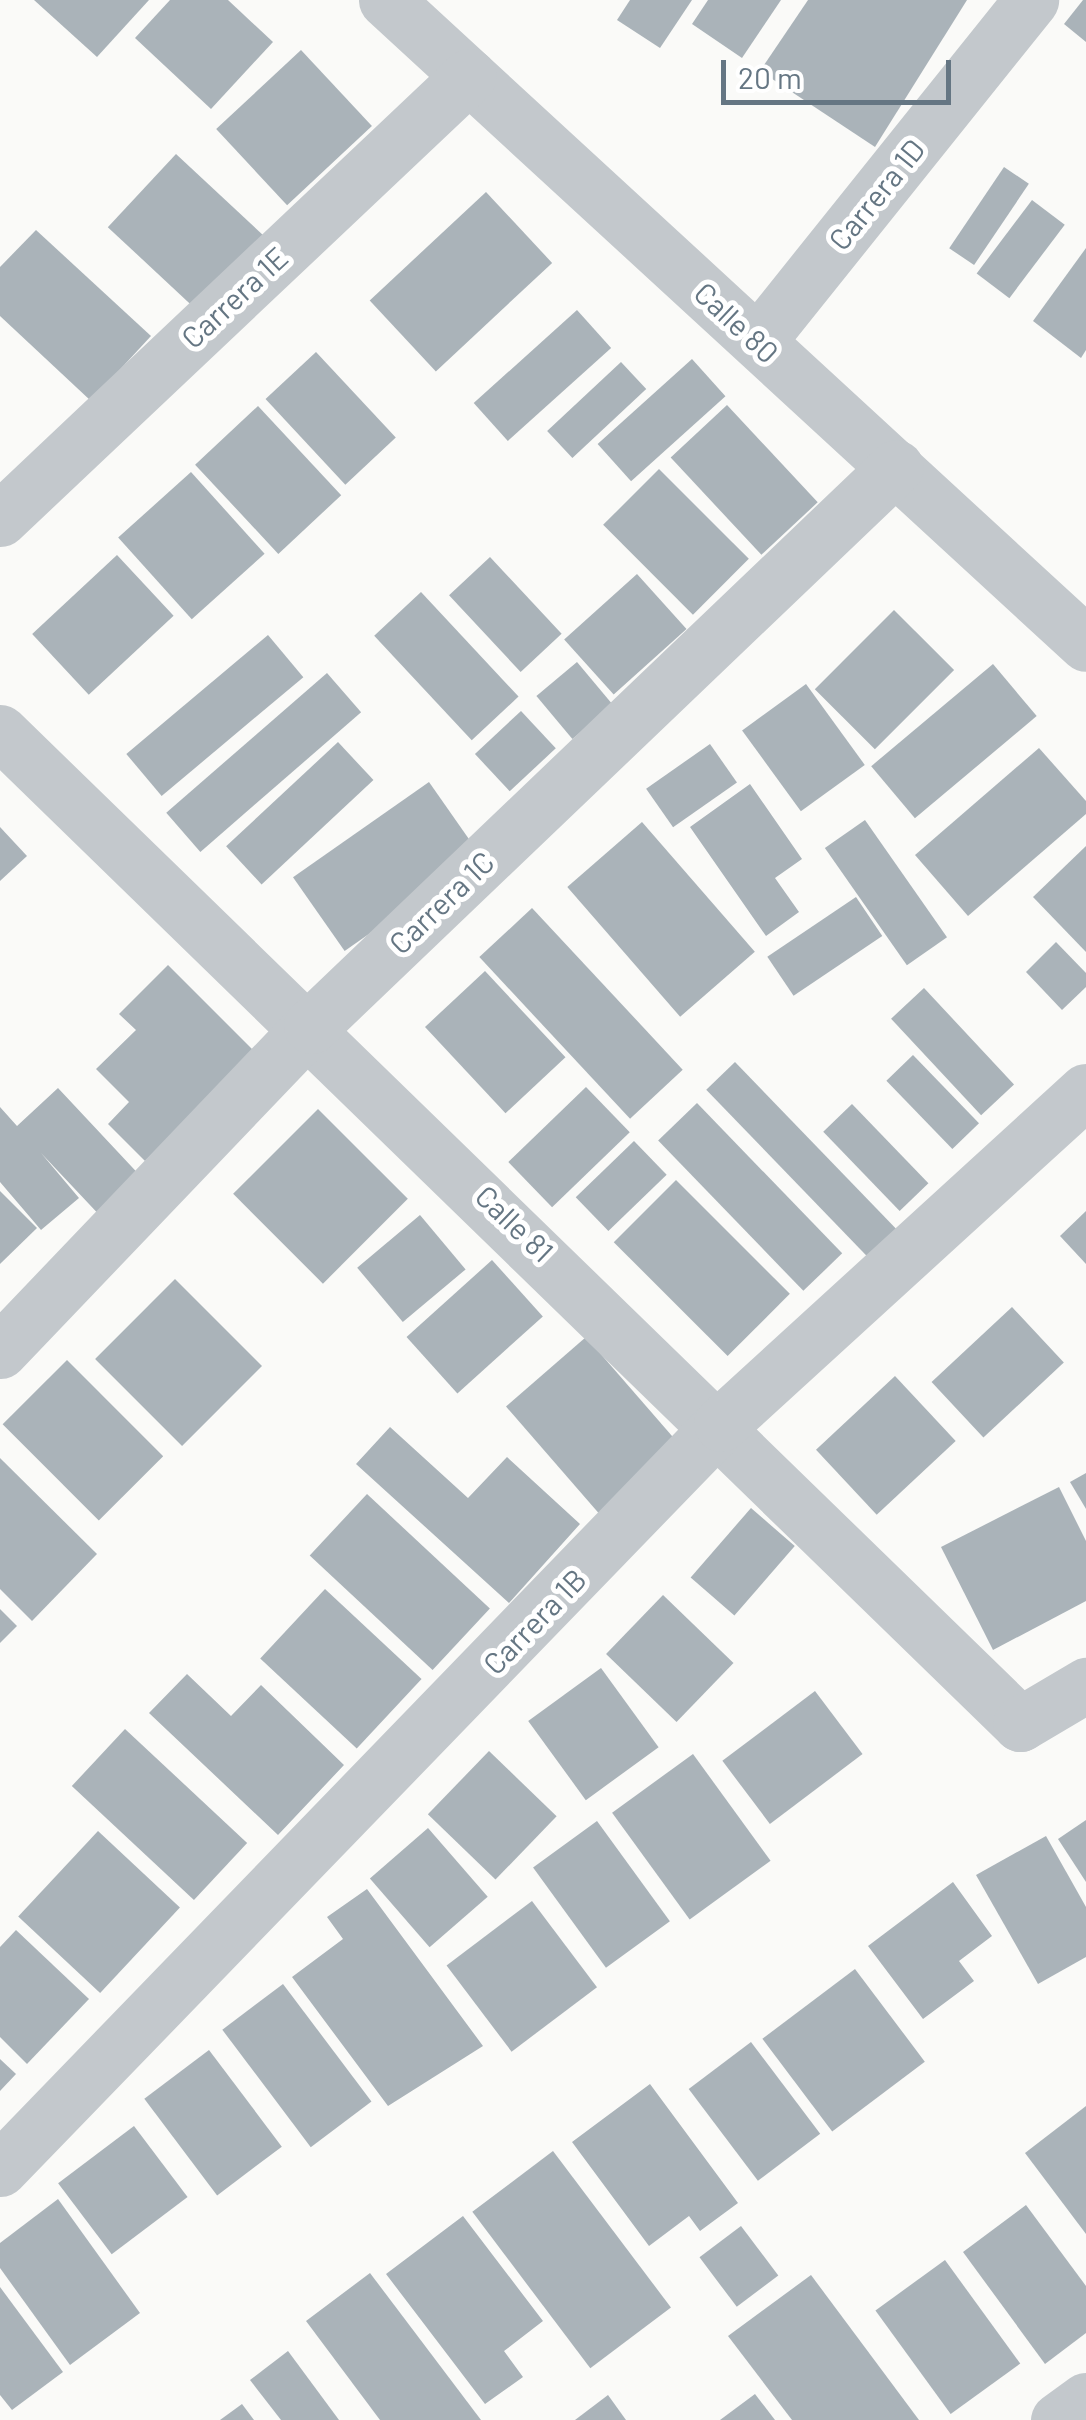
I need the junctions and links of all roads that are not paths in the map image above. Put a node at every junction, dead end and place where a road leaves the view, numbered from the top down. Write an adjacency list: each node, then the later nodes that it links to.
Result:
1 (386, 0): 3 (street, Calle 80)
2 (1031, 0): 4 (street, Carrera 1D)
3 (469, 76): 4 (street, Calle 80); 6 (street, Carrera 1E)
4 (758, 341): 5 (street, Calle 80)
5 (896, 467): 7 (street, Calle 80); 9 (street, Carrera 1C)
6 (0, 518)
7 (1086, 644)
8 (0, 732): 9 (street, Calle 81)
9 (311, 1026): 11 (street, Carrera 1C); 12 (street, Calle 81)
10 (1086, 1091): 12 (street, Carrera 1B)
11 (0, 1351)
12 (722, 1424): 13 (street, Calle 81); 14 (street, Carrera 1B)
13 (1086, 1685)
14 (0, 2169)
15 (1086, 2400): 16 (street)
16 (1058, 2420)

